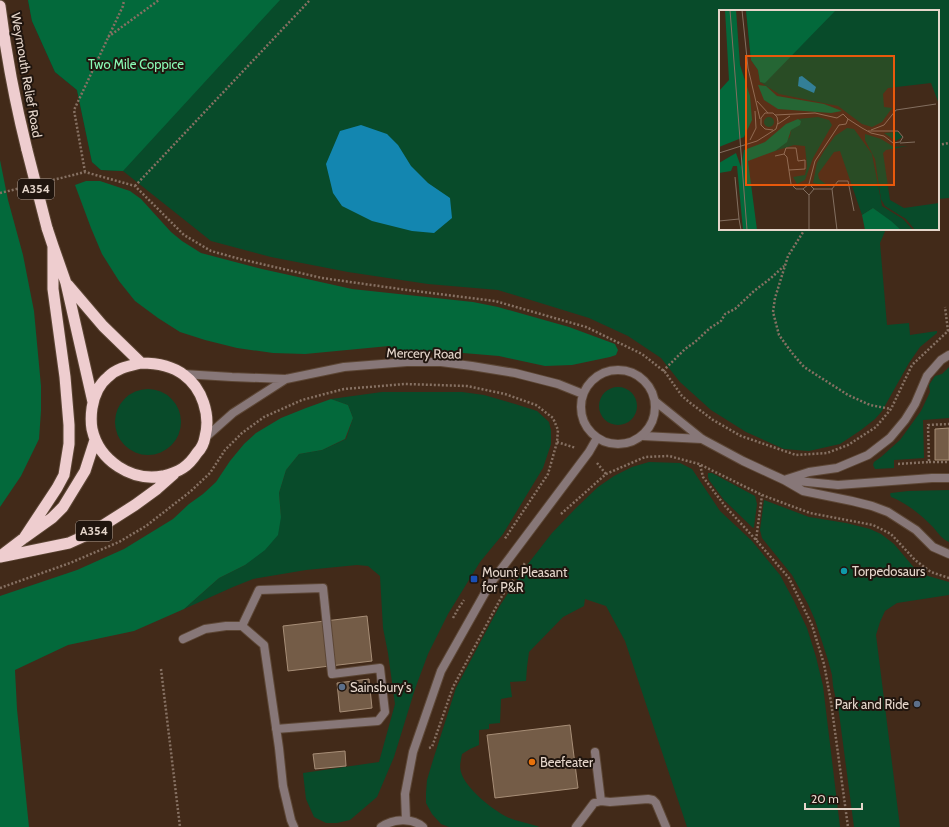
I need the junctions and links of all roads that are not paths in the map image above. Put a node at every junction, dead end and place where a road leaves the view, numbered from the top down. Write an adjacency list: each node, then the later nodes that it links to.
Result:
1 (0, 6): 2 (highway, Weymouth Relief Road / A354, bridge)
2 (53, 246): 3 (highway, A354); 19 (highway)
3 (66, 283): 5 (highway, A354); 10 (highway, A354)
4 (949, 356): 18 (street)
5 (141, 363): 6 (highway, A354); 10 (highway, A354)
6 (183, 374): 7 (street); 12 (highway, A354)
7 (286, 379): 8 (street, Mercery Road); 12 (street)
8 (583, 394): 9 (street); 13 (street)
9 (656, 402): 11 (street); 14 (street)
10 (93, 403): 15 (highway, A354)
11 (643, 436): 13 (street); 14 (street)
12 (206, 437): 16 (highway, A354)
13 (597, 438): 27 (street)
14 (702, 439): 18 (street)
15 (95, 440): 16 (highway, A354); 19 (highway, A354)
16 (174, 473): 21 (highway, A354)
17 (949, 478): 18 (street)
18 (784, 480): 20 (street)
19 (24, 538): 21 (highway, A354)
20 (949, 554)
21 (0, 557)
22 (242, 626): 23 (street); 24 (street); 24 (street)
23 (183, 639)
24 (276, 729): 28 (street)
25 (595, 752): 26 (street)
26 (601, 801): 31 (street); 32 (street)
27 (406, 820): 29 (street); 30 (street)
28 (294, 827)
29 (381, 827)
30 (423, 827)
31 (576, 827)
32 (666, 827)

